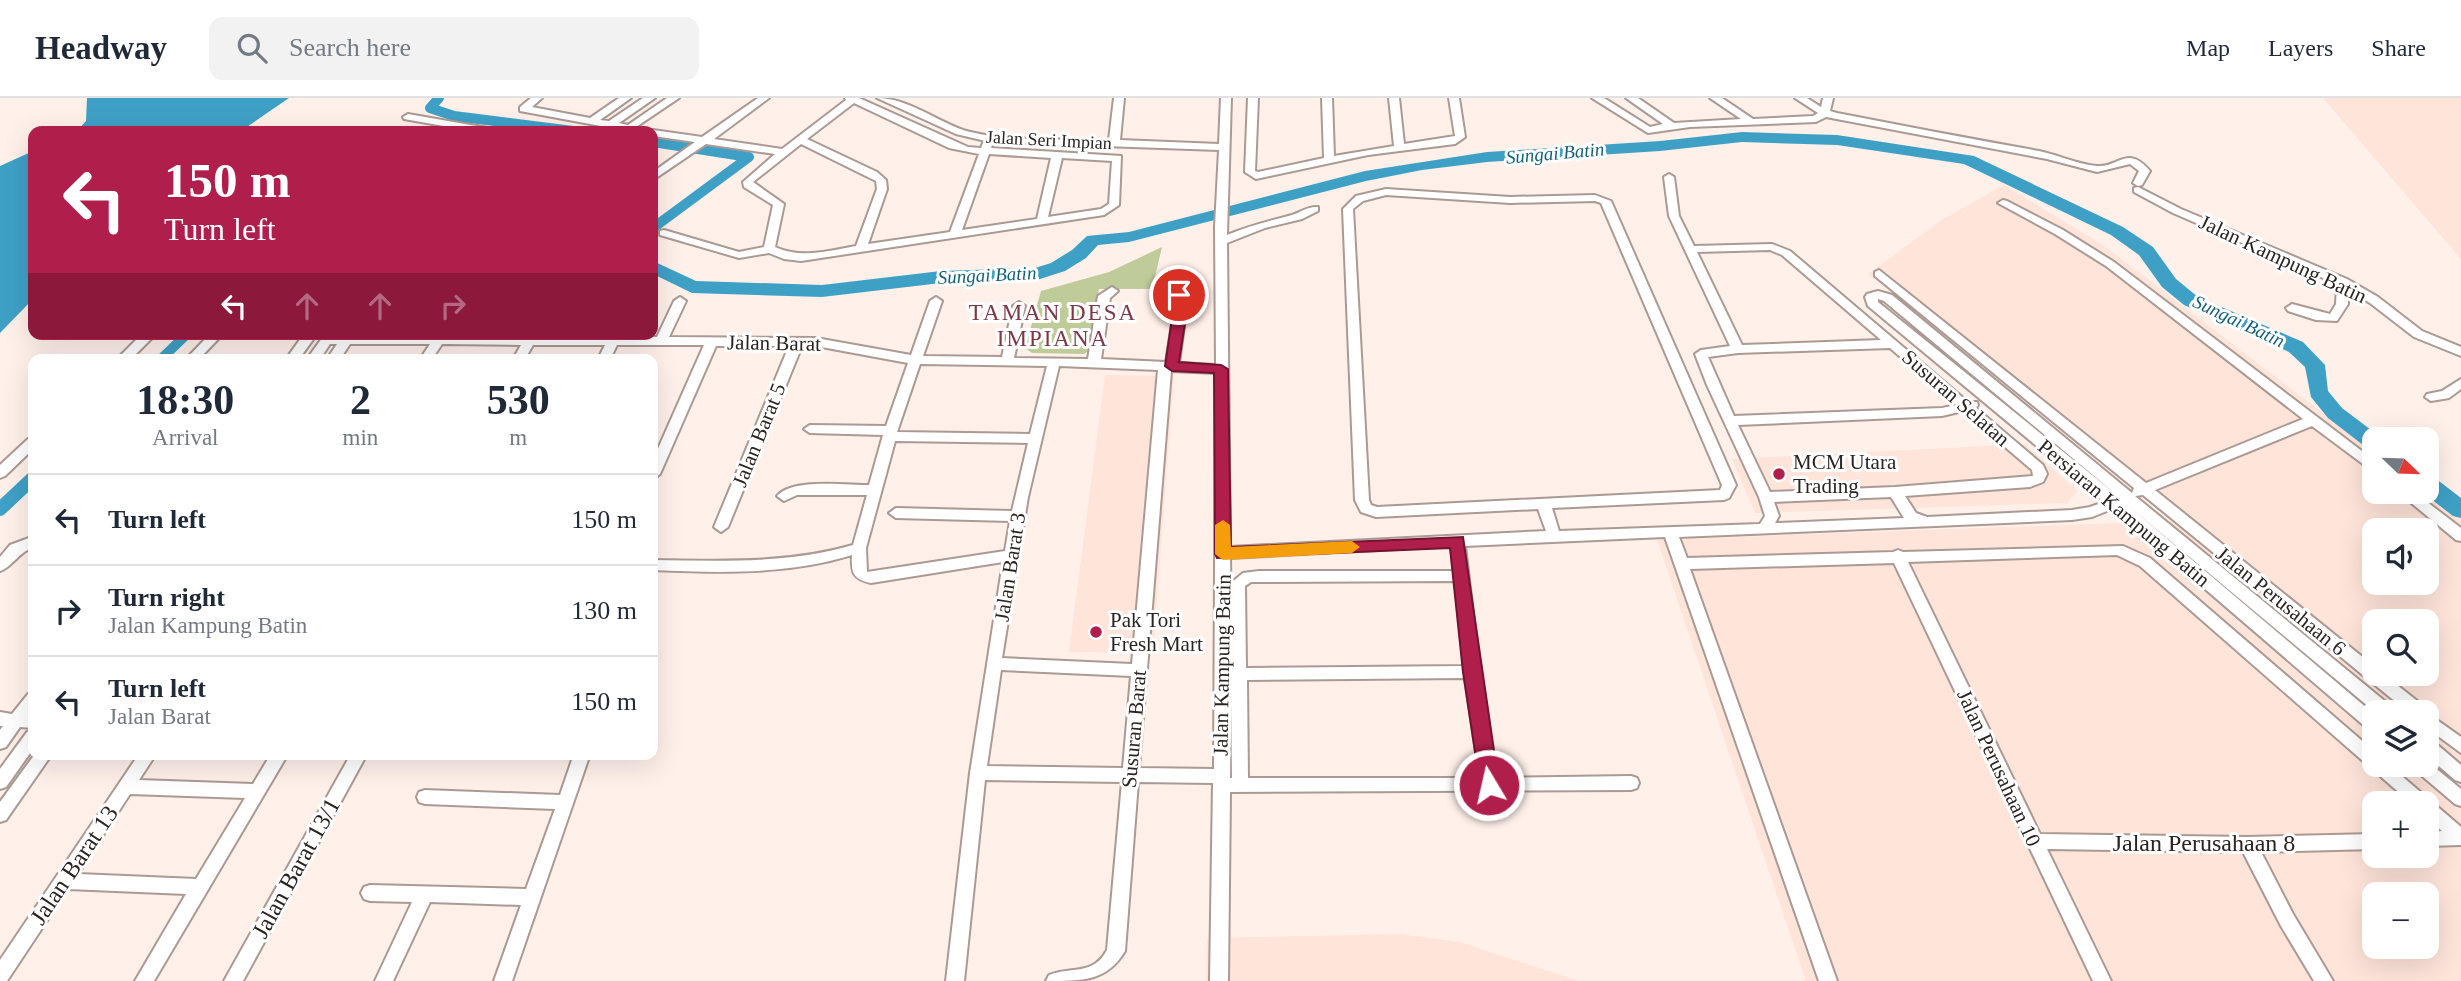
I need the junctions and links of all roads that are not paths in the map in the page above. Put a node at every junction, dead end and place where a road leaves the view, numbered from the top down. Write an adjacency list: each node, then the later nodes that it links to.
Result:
1 (537, 98): 22 (street)
2 (626, 98): 22 (street)
3 (650, 98): 26 (street)
4 (674, 98): 27 (street)
5 (764, 98): 32 (street)
6 (852, 98): 29 (street); 36 (street)
7 (883, 98): 30 (street, Jalan Seri Impian)
8 (1119, 98): 31 (street)
9 (1226, 98): 33 (street, Jalan Kampung Batin)
10 (1253, 98): 38 (street)
11 (1327, 98): 38 (street)
12 (1394, 98): 34 (street)
13 (1454, 98): 34 (street)
14 (1597, 98): 23 (street)
15 (1631, 98): 23 (street)
16 (1715, 98): 21 (street)
17 (1800, 98): 19 (street)
18 (1828, 98): 19 (street)
19 (1825, 113): 21 (street); 51 (street, Jalan Kampung Batin)
20 (408, 117): 24 (street)
21 (1751, 121): 23 (street)
22 (590, 122): 25 (street)
23 (1671, 125)
24 (459, 126)
25 (600, 126)
26 (608, 126)
27 (633, 126)
28 (658, 135): 32 (street)
29 (801, 139): 35 (street); 49 (street)
30 (990, 139): 31 (street, Jalan Seri Impian); 36 (street)
31 (1114, 145): 33 (street, Jalan Seri Impian)
32 (696, 146): 35 (street); 39 (street)
33 (1222, 147): 45 (street, Jalan Kampung Batin)
34 (1399, 147): 38 (street)
35 (784, 152): 47 (street)
36 (984, 153): 37 (street); 46 (street)
37 (1057, 156): 43 (street); 43 (street)
38 (1329, 159)
39 (658, 173)
40 (1669, 177): 48 (street)
41 (2003, 203): 87 (street)
42 (1314, 209): 45 (street)
43 (1042, 221): 46 (street)
44 (664, 233): 47 (street)
45 (1221, 233): 82 (street, Jalan Kampung Batin)
46 (954, 236): 49 (street)
47 (770, 249): 49 (street)
48 (1691, 249): 69 (street, Susuran Selatan); 70 (street)
49 (860, 250)
50 (1879, 274): 97 (street, Jalan Perusahaan 6)
51 (2343, 282): 57 (street); 71 (street, Jalan Kampung Batin)
52 (1112, 292): 80 (street)
53 (1175, 294): 81 (street, Susuran Barat)
54 (680, 301): 65 (street)
55 (936, 301): 77 (street)
56 (1019, 306): 78 (street)
57 (2292, 308)
58 (144, 340): 72 (street)
59 (211, 340): 73 (street)
60 (306, 340): 74 (street)
61 (484, 340): 67 (street, Jalan Barat)
62 (548, 340): 67 (street, Jalan Barat)
63 (604, 340): 64 (street, Jalan Barat)
64 (613, 341): 65 (street, Jalan Barat); 76 (street)
65 (661, 341): 66 (street, Jalan Barat)
66 (712, 341): 68 (street, Jalan Barat); 94 (street)
67 (529, 342): 75 (street)
68 (797, 342): 77 (street, Jalan Barat); 108 (street, Jalan Barat 5)
69 (1893, 344): 70 (street); 86 (street, Susuran Selatan)
70 (1738, 349): 88 (street)
71 (2461, 352)
72 (128, 354)
73 (197, 354)
74 (296, 354)
75 (522, 354)
76 (606, 354)
77 (916, 360): 78 (street, Jalan Barat); 90 (street)
78 (1007, 362): 79 (street, Jalan Barat)
79 (1054, 363): 80 (street, Jalan Barat); 91 (street, Jalan Barat 3)
80 (1094, 363): 81 (street, Jalan Barat)
81 (1168, 366): 82 (street, Jalan Barat); 124 (street, Susuran Barat)
82 (1221, 369): 116 (street, Jalan Kampung Batin)
83 (2461, 383): 84 (street)
84 (2431, 397)
85 (1986, 398): 86 (street); 101 (street, Persiaran Kampung Batin); 102 (street, Persiaran Kampung Batin)
86 (1969, 407): 88 (street); 98 (street, Susuran Selatan)
87 (2314, 420): 93 (street); 97 (street)
88 (1730, 421): 100 (street)
89 (810, 429): 90 (street)
90 (890, 434): 91 (street); 96 (street)
91 (1035, 439): 106 (street, Jalan Barat 3)
92 (28, 447): 95 (street)
93 (2362, 458)
94 (658, 463)
95 (0, 472)
96 (874, 490): 99 (street); 115 (street)
97 (2144, 490): 101 (street); 128 (street, Jalan Perusahaan 6)
98 (1895, 492): 100 (street, Susuran Selatan); 107 (street)
99 (784, 496)
100 (1766, 497): 109 (street)
101 (2129, 497): 102 (street); 127 (street, Persiaran Kampung Batin)
102 (2114, 503): 107 (street); 130 (street, Persiaran Kampung Batin)
103 (2420, 504): 112 (street)
104 (1544, 505): 104 (street); 111 (street)
105 (896, 513): 106 (street)
106 (1018, 516): 117 (street, Jalan Barat 3)
107 (1927, 522): 109 (street)
108 (721, 527)
109 (1764, 529): 110 (street)
110 (1671, 534): 111 (street); 119 (street)
111 (1554, 536): 113 (street)
112 (2461, 536)
113 (1458, 542): 116 (street); 122 (street)
114 (28, 543): 121 (street)
115 (859, 548): 117 (street); 120 (street)
116 (1223, 554): 126 (street, Jalan Kampung Batin)
117 (1012, 555): 123 (street, Jalan Barat 3)
118 (1898, 555): 119 (street); 137 (street); 164 (street, Jalan Perusahaan 10)
119 (1682, 564): 180 (street)
120 (658, 565)
121 (0, 566)
122 (1461, 576): 125 (street); 126 (street)
123 (994, 664): 124 (street); 144 (street, Jalan Barat 3)
124 (1139, 670): 145 (street, Susuran Barat)
125 (1472, 672): 126 (street); 153 (street)
126 (1231, 675): 149 (street, Jalan Kampung Batin); 152 (street)
127 (2372, 700)
128 (2404, 700)
129 (28, 702): 131 (street)
130 (2362, 714)
131 (8, 720): 132 (street); 134 (street)
132 (28, 722)
133 (2439, 729): 136 (street)
134 (0, 742)
135 (28, 744): 150 (street)
136 (2461, 746)
137 (2362, 751)
138 (2439, 756): 146 (street)
139 (40, 760): 160 (street)
140 (144, 760): 154 (street, Jalan Barat 13)
141 (277, 760): 155 (street)
142 (356, 760): 174 (street, Jalan Barat 13/1)
143 (580, 760): 159 (street)
144 (978, 773): 145 (street); 177 (street, Jalan Barat 3)
145 (1130, 775): 149 (street); 178 (street, Susuran Barat)
146 (2461, 775)
147 (2392, 777): 156 (street)
148 (2435, 777): 158 (street)
149 (1220, 780): 152 (street); 179 (street, Jalan Kampung Batin)
150 (0, 782)
151 (1632, 783): 153 (street)
152 (1240, 784): 153 (street)
153 (1489, 785)
154 (127, 787): 155 (street); 167 (street, Jalan Barat 13)
155 (259, 791): 168 (street)
156 (2408, 791)
157 (425, 797): 159 (street)
158 (2461, 799)
159 (565, 802): 171 (street)
160 (0, 815)
161 (2439, 818): 162 (street)
162 (2461, 837): 163 (street)
163 (2439, 838)
164 (2034, 841): 166 (street, Jalan Perusahaan 8); 181 (street, Jalan Perusahaan 10)
165 (2362, 841): 166 (street, Jalan Perusahaan 8)
166 (2248, 845): 182 (street)
167 (64, 881): 168 (street); 172 (street, Jalan Barat 13)
168 (200, 887): 173 (street)
169 (370, 894): 170 (street)
170 (424, 896): 171 (street); 175 (street)
171 (534, 897): 176 (street)
172 (0, 976)
173 (144, 981)
174 (233, 981)
175 (384, 981)
176 (503, 981)
177 (955, 981)
178 (1055, 981)
179 (1219, 981)
180 (1828, 981)
181 (2102, 981)
182 (2324, 981)

